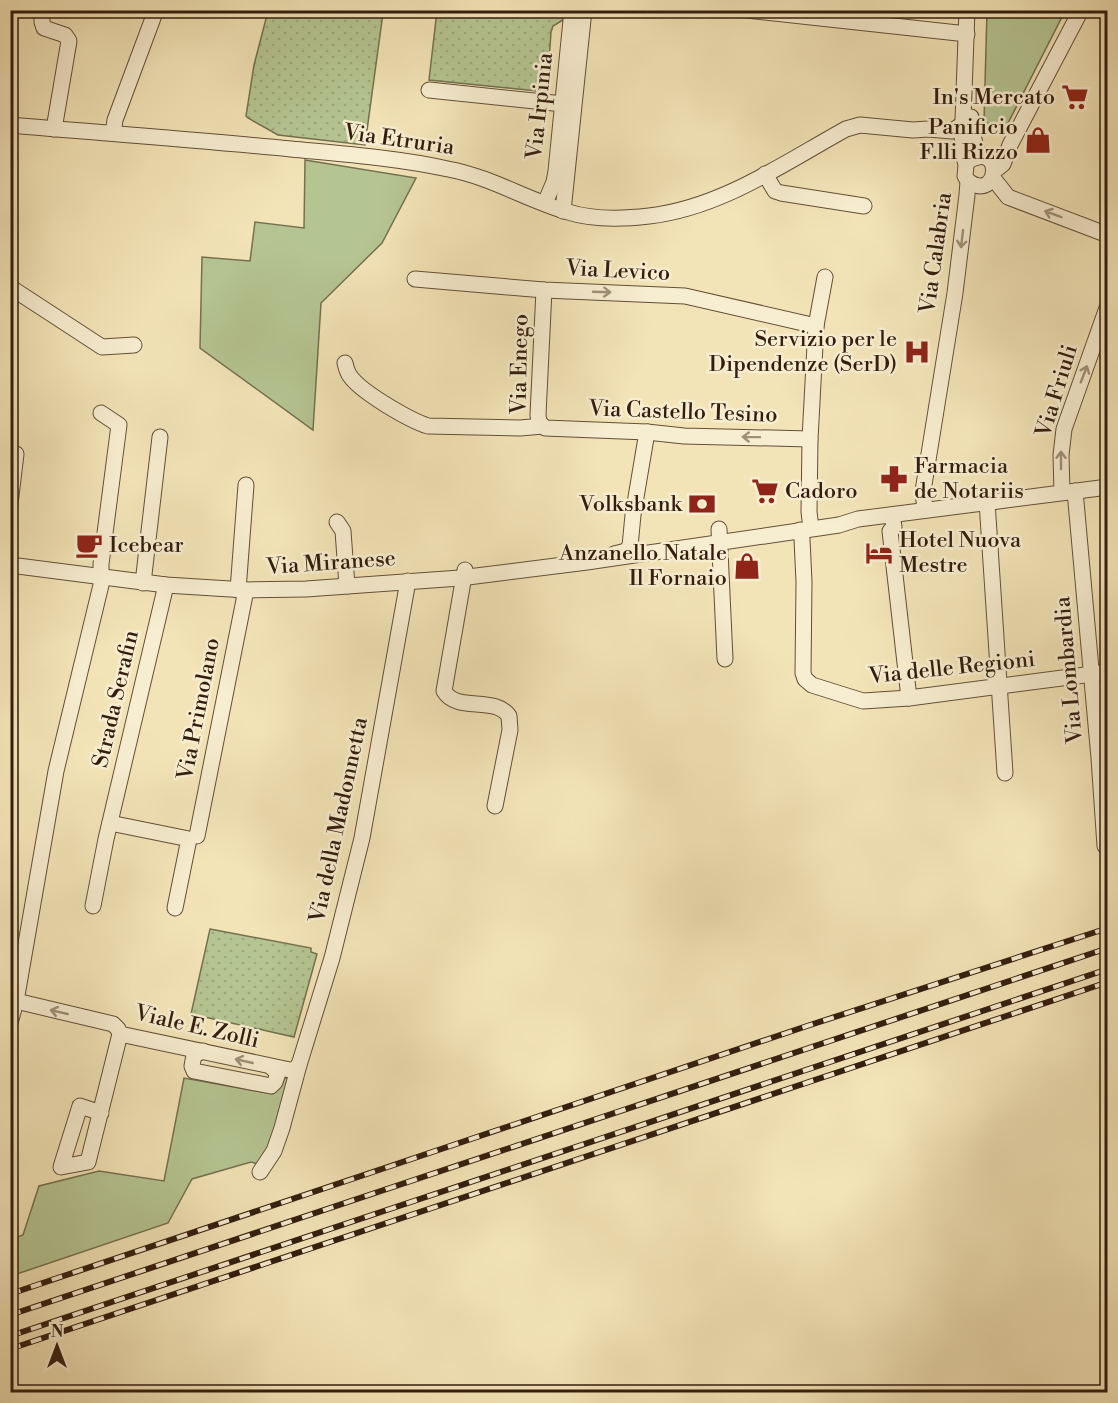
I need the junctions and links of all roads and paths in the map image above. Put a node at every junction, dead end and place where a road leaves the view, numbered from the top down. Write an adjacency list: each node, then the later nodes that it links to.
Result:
1 (42, 10): 15 (street)
2 (156, 10): 17 (street)
3 (572, 10): 10 (street, Via Irpinia)
4 (584, 10): 10 (street)
5 (747, 10): 8 (street)
6 (968, 10): 8 (street, Via Calabria)
7 (1081, 10): 19 (street)
8 (967, 34): 9 (street, Via Calabria)
9 (966, 60): 13 (street, Via Calabria); 19 (street, Via Calabria)
10 (572, 78): 12 (street, Via Irpinia); 24 (street)
11 (429, 90): 12 (street)
12 (563, 104): 22 (street, Via Irpinia)
13 (963, 123): 16 (street, Via Etruria); 18 (street, Via Calabria)
14 (10, 125): 15 (street, Via Etruria)
15 (54, 129): 17 (street, Via Etruria)
16 (913, 130): 18 (street, Via Etruria); 20 (street, Via Etruria)
17 (112, 133): 22 (street, Via Etruria)
18 (962, 148): 19 (street, Via Calabria)
19 (984, 166): 21 (street, Via Calabria); 21 (street, Via Calabria); 25 (street, one-way to 19)
20 (765, 174): 23 (street); 24 (street, Via Etruria)
21 (968, 181): 46 (street, Via Calabria, one-way to 46)
22 (544, 203): 24 (street, Via Etruria)
23 (864, 206)
24 (563, 211)
25 (1107, 235)
26 (825, 277): 31 (street)
27 (415, 279): 29 (street, Via Levico)
28 (10, 287): 33 (street)
29 (544, 290): 31 (street, Via Levico, one-way to 31); 36 (street, Via Enego)
30 (1107, 306): 32 (street, Via Friuli)
31 (816, 326): 39 (street)
32 (1102, 342): 43 (street, Via Friuli, one-way to 32)
33 (134, 345)
34 (345, 363): 36 (street, Via Castello Tesino)
35 (101, 413): 56 (street)
36 (548, 428): 37 (street, Via Castello Tesino)
37 (647, 432): 39 (street, Via Castello Tesino, one-way to 37); 51 (street)
38 (160, 437): 58 (street)
39 (810, 439): 49 (street)
40 (16, 454): 45 (street)
41 (246, 485): 61 (street, Via Miranese)
42 (1107, 487): 43 (street)
43 (1069, 491): 44 (street); 63 (street, Via Lombardia)
44 (987, 502): 46 (street); 64 (street)
45 (10, 504)
46 (925, 510): 47 (street)
47 (892, 514): 49 (street, Via Miranese); 65 (street)
48 (337, 522): 60 (street, Via Miranese)
49 (798, 526): 50 (street, Via Miranese); 65 (street, Via delle Regioni)
50 (719, 535): 52 (street, Via Miranese); 62 (street)
51 (630, 542): 52 (street); 53 (street); 55 (street, Via Miranese)
52 (664, 544): 53 (street, Via Miranese)
53 (587, 562): 55 (street, Via Miranese)
54 (10, 565): 56 (street, Via Miranese)
55 (465, 574): 57 (street, Via Miranese); 67 (street)
56 (101, 577): 58 (street, Via Miranese); 73 (street)
57 (408, 581): 60 (street, Via Miranese); 77 (street, Via della Madonnetta)
58 (143, 583): 59 (street, Via Miranese)
59 (166, 585): 61 (street, Via Miranese); 68 (street, Strada Serafin)
60 (347, 586): 61 (street, Via Miranese)
61 (242, 590): 69 (street, Via Primolano)
62 (725, 659)
63 (1100, 673): 64 (street, Via delle Regioni); 70 (street, Via Lombardia)
64 (999, 686): 65 (street, Via delle Regioni); 66 (street)
65 (909, 699)
66 (1005, 773)
67 (495, 806)
68 (110, 823): 71 (street, Strada Serafin); 72 (street)
69 (197, 836)
70 (1105, 846)
71 (93, 906)
72 (174, 908)
73 (16, 1001): 74 (street); 75 (street, Viale E. Zolli, one-way to 73)
74 (10, 1023)
75 (120, 1034): 76 (street, Viale E. Zolli); 79 (street)
76 (203, 1051): 78 (street, Viale E. Zolli, one-way to 76); 78 (street)
77 (299, 1065): 78 (street, Viale E. Zolli); 80 (street, Via della Madonnetta)
78 (271, 1067)
79 (101, 1113)
80 (260, 1172)

